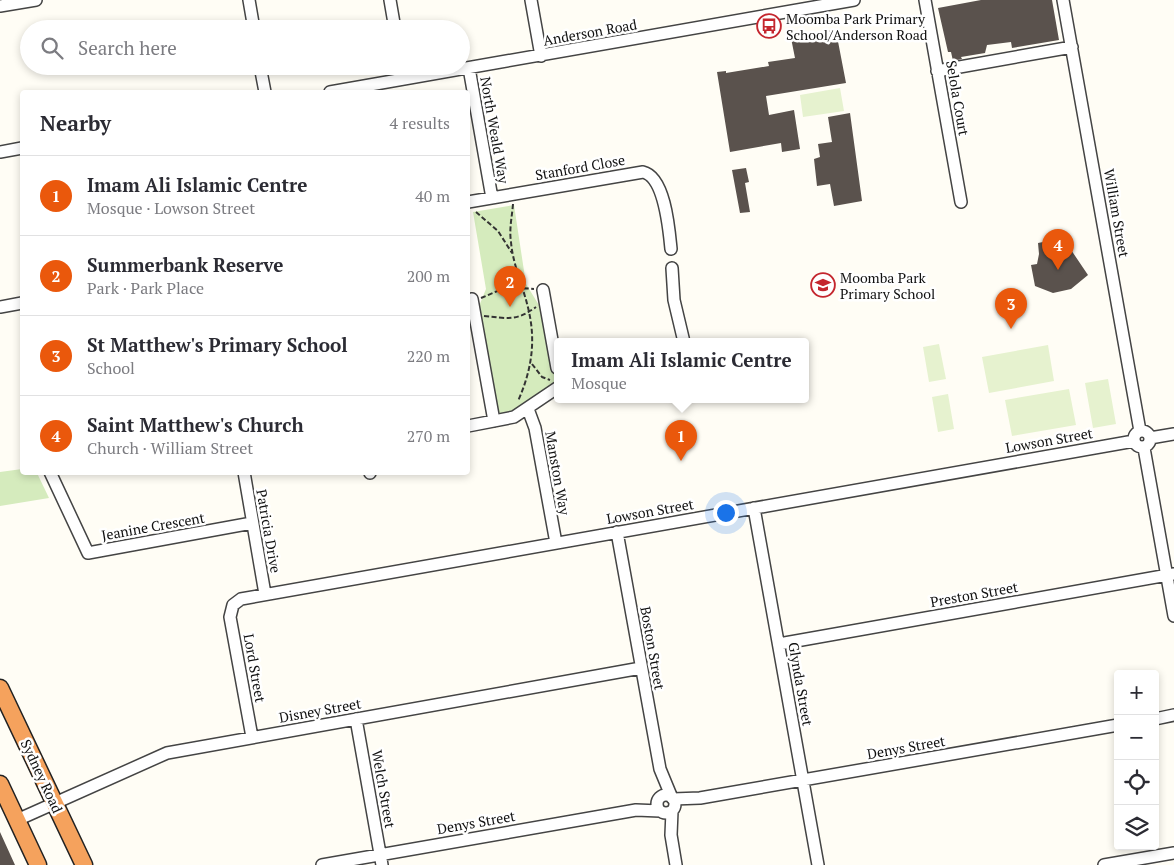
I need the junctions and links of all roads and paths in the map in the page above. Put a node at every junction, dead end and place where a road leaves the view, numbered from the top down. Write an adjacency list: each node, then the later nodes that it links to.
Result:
1 (36, 0): 8 (street)
2 (248, 0): 9 (street)
3 (390, 0): 10 (street)
4 (531, 0): 12 (street)
5 (854, 0): 12 (street, Anderson Road)
6 (925, 0): 14 (street, Selola Court)
7 (1063, 0): 11 (street, William Street)
8 (0, 6)
9 (252, 20)
10 (393, 20)
11 (1072, 47): 14 (street); 48 (street, William Street)
12 (541, 56): 13 (street, Anderson Road)
13 (470, 68)
14 (938, 71): 27 (street, Selola Court)
15 (470, 74): 25 (street, North Weald Way)
16 (262, 75): 20 (street)
17 (403, 75): 19 (street)
18 (428, 75): 19 (street, Anderson Road)
19 (404, 79): 21 (street, Anderson Road)
20 (265, 90)
21 (341, 90)
22 (20, 148): 23 (street)
23 (0, 152)
24 (511, 194): 25 (street, Stanford Close); 28 (street, Stanford Close); 29 (path)
25 (492, 198): 26 (street, Stanford Close)
26 (470, 202): 29 (path)
27 (961, 202)
28 (671, 249)
29 (513, 255): 31 (path)
30 (672, 268): 39 (street)
31 (520, 288): 32 (path); 33 (path); 37 (path)
32 (543, 290): 35 (street)
33 (472, 300): 38 (street)
34 (20, 303): 36 (street)
35 (546, 305): 37 (path); 40 (street)
36 (0, 307)
37 (529, 312): 38 (path); 41 (path)
38 (475, 316): 45 (street)
39 (683, 338)
40 (554, 351)
41 (532, 364): 42 (path); 44 (path)
42 (554, 383)
43 (554, 385): 44 (street)
44 (523, 408): 45 (street); 54 (street, Manston Way)
45 (494, 421): 46 (street)
46 (470, 426)
47 (1174, 434): 48 (street, Lowson Street)
48 (1142, 436): 51 (street, Lowson Street); 55 (street)
49 (51, 475): 52 (street, Jeanine Crescent)
50 (244, 475): 52 (street, Patricia Drive)
51 (754, 508): 53 (street, Lowson Street); 59 (street, Glynda Street)
52 (252, 523): 56 (street, Patricia Drive)
53 (617, 532): 54 (street, Lowson Street); 60 (street, Boston Street)
54 (556, 543): 56 (street, Lowson Street)
55 (1170, 575): 58 (street); 59 (street, Preston Street)
56 (265, 594): 57 (street, Lowson Street)
57 (233, 605): 66 (street, Lord Street)
58 (1174, 616)
59 (779, 644): 68 (street, Glynda Street)
60 (641, 668): 63 (street, Disney Street); 67 (street, Boston Street)
61 (0, 688): 71 (highway, Sydney Road)
62 (1174, 716): 64 (street)
63 (356, 718): 66 (street, Disney Street); 76 (street, Welch Street)
64 (1159, 718)
65 (1114, 726): 68 (street, Denys Street)
66 (252, 737): 71 (street, Disney Street)
67 (660, 769): 70 (street, Boston Street); 72 (street, Boston Street)
68 (802, 780): 72 (street, Denys Street); 81 (street, Glynda Street)
69 (0, 784): 74 (highway)
70 (659, 798): 72 (street); 73 (street, Denys Street)
71 (54, 803): 74 (street, Disney Street); 78 (highway, Sydney Road)
72 (668, 806): 73 (street, Denys Street); 80 (street, Boston Street)
73 (636, 810): 76 (street, Denys Street)
74 (17, 820): 77 (highway)
75 (1174, 853): 82 (street)
76 (381, 860): 79 (street, Denys Street)
77 (38, 865)
78 (84, 865)
79 (322, 865)
80 (676, 865)
81 (818, 865)
82 (1104, 865)

